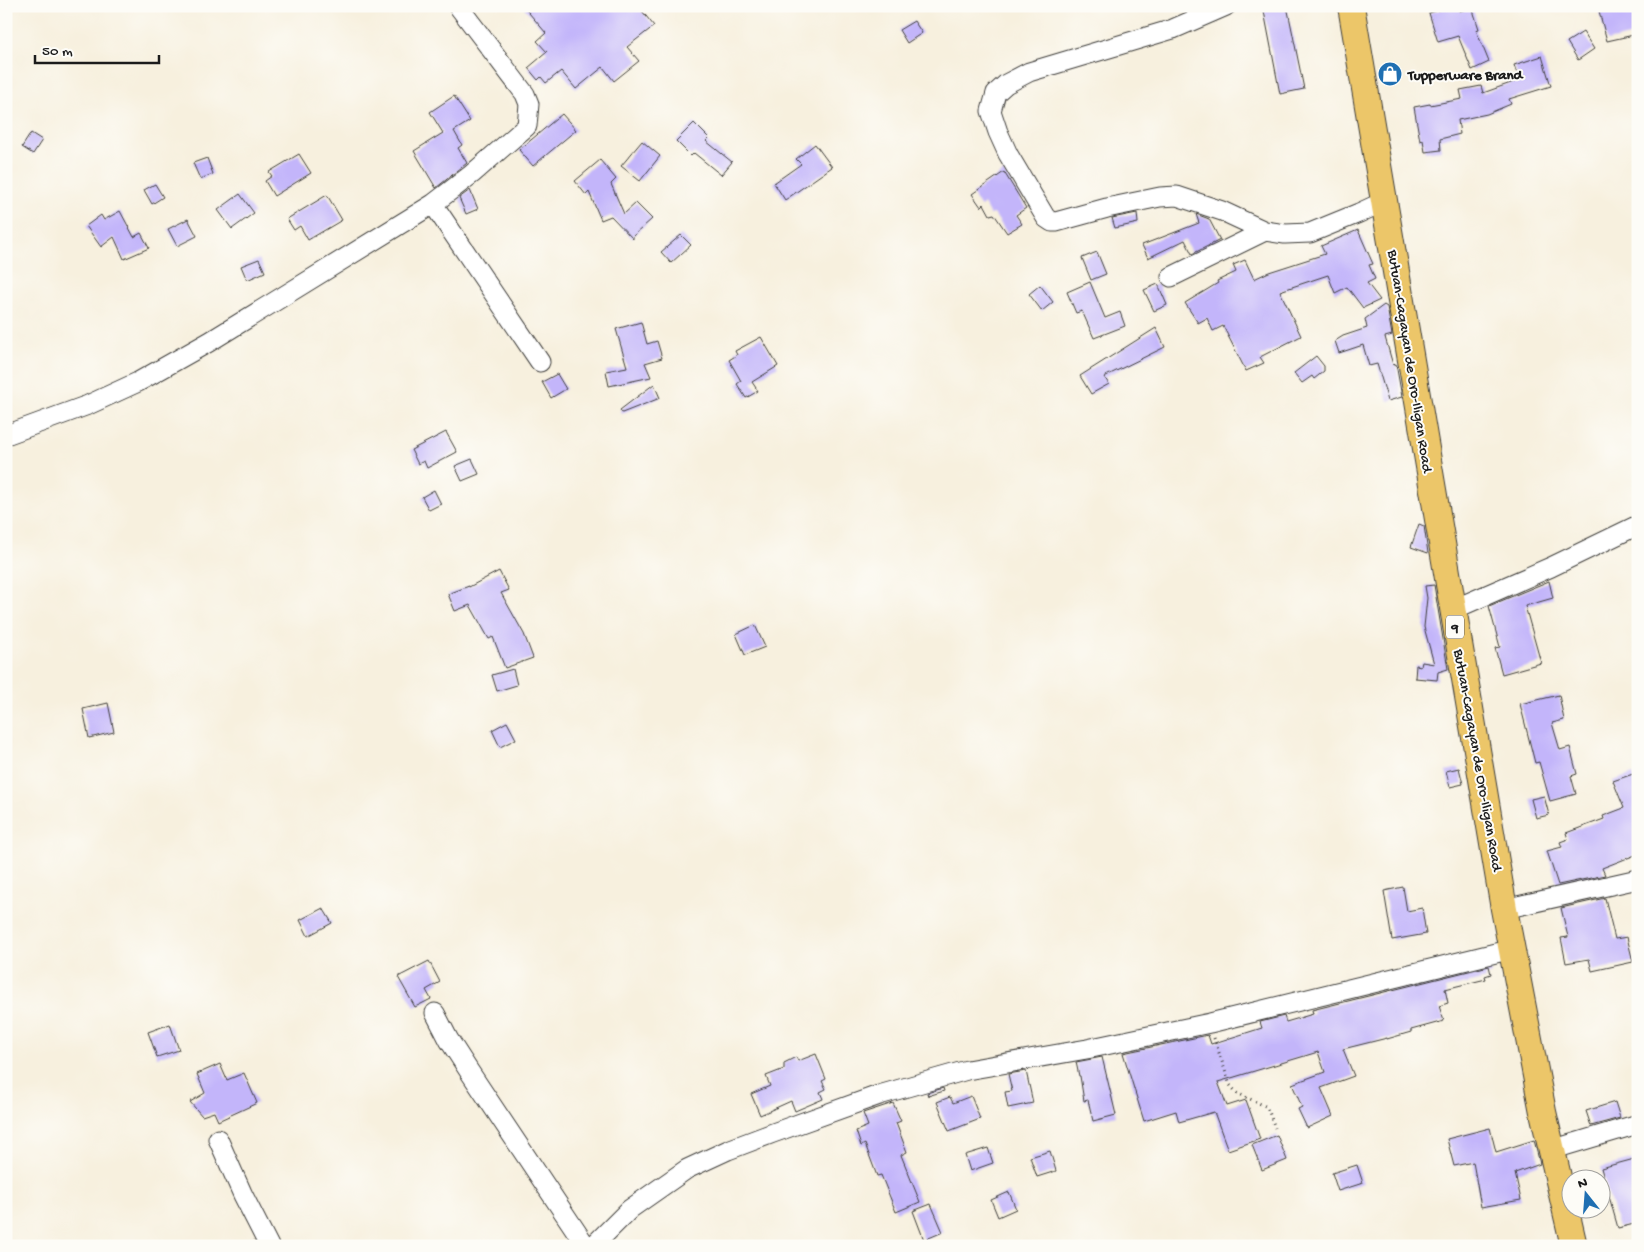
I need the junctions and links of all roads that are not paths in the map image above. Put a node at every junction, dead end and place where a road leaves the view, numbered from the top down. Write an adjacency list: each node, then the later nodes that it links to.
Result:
1 (458, 6): 5 (street)
2 (1226, 6): 6 (street)
3 (1351, 6): 4 (highway, Butuan-Cagayan de Oro-Iligan Road / 9)
4 (1385, 201): 6 (street); 11 (highway, Butuan-Cagayan de Oro-Iligan Road / 9)
5 (433, 204): 8 (street); 9 (street)
6 (1265, 231): 7 (street)
7 (1171, 277)
8 (540, 362)
9 (6, 435)
10 (1638, 524): 11 (street)
11 (1452, 610): 13 (highway, Butuan-Cagayan de Oro-Iligan Road / 9)
12 (1638, 879): 13 (street)
13 (1504, 909): 14 (highway, Butuan-Cagayan de Oro-Iligan Road / 9)
14 (1512, 949): 18 (highway, Butuan-Cagayan de Oro-Iligan Road / 9); 21 (street)
15 (435, 1013): 20 (street)
16 (1638, 1124): 18 (street)
17 (218, 1139): 19 (street)
18 (1551, 1150): 22 (highway, Butuan-Cagayan de Oro-Iligan Road / 9)
19 (269, 1246)
20 (586, 1246)
21 (593, 1246)
22 (1574, 1246)

